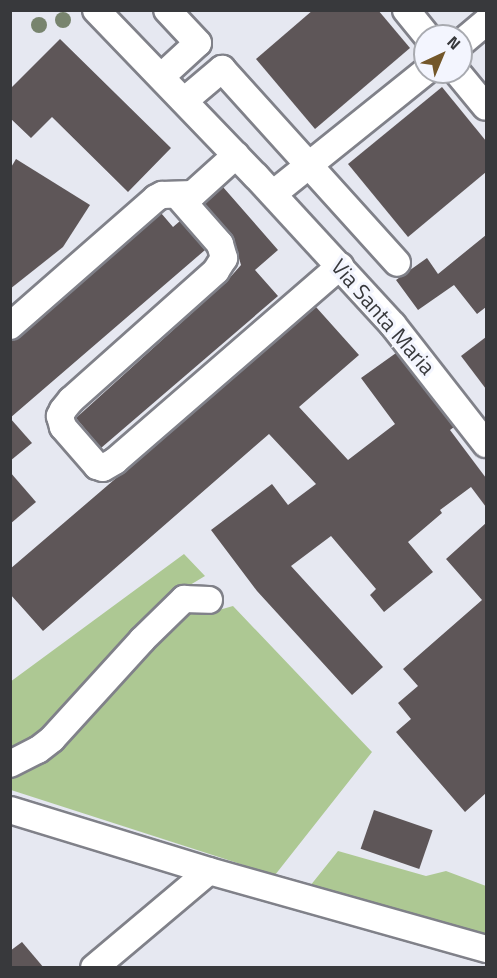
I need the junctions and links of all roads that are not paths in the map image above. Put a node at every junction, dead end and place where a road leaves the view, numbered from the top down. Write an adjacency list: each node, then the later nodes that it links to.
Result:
1 (96, 10): 7 (street, Via Santa Maria)
2 (168, 10): 7 (street)
3 (406, 10): 5 (street)
4 (486, 22): 6 (street)
5 (417, 24)
6 (473, 33)
7 (160, 77): 10 (street, Via Santa Maria)
8 (413, 82): 13 (street)
9 (467, 84): 11 (street)
10 (184, 101): 12 (street, Via Santa Maria); 13 (street)
11 (486, 107)
12 (236, 155): 14 (street, Via Santa Maria); 15 (street)
13 (309, 166): 14 (street); 16 (street)
14 (273, 194): 17 (street, Via Santa Maria)
15 (177, 195): 17 (street); 18 (street)
16 (397, 263)
17 (340, 266): 19 (street, Via Santa Maria)
18 (10, 326)
19 (486, 444)
20 (209, 600): 21 (street)
21 (10, 764)
22 (10, 810): 23 (street)
23 (209, 871): 24 (street); 25 (street)
24 (486, 949)
25 (94, 968)

